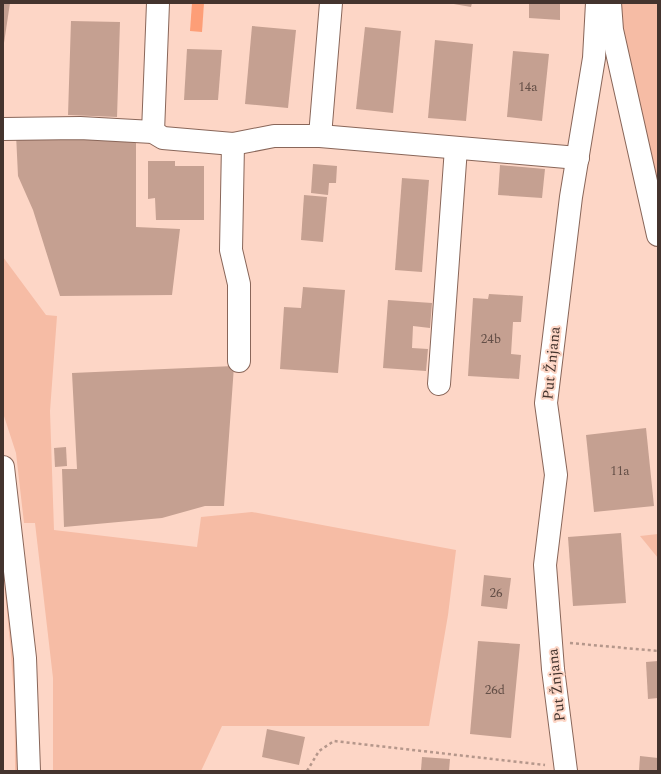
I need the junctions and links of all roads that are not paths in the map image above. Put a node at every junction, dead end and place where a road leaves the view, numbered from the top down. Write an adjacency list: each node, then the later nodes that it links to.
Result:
1 (158, 3): 6 (street)
2 (331, 3): 7 (street)
3 (597, 3): 10 (street, Put Žnjana)
4 (610, 3): 11 (street)
5 (3, 128): 6 (street)
6 (153, 132): 8 (street)
7 (320, 136): 8 (street); 9 (street)
8 (233, 144): 12 (street)
9 (456, 148): 10 (street); 13 (street)
10 (578, 158): 15 (street, Put Žnjana)
11 (658, 235)
12 (238, 361)
13 (440, 384)
14 (3, 467): 16 (street)
15 (566, 769)
16 (29, 771)

